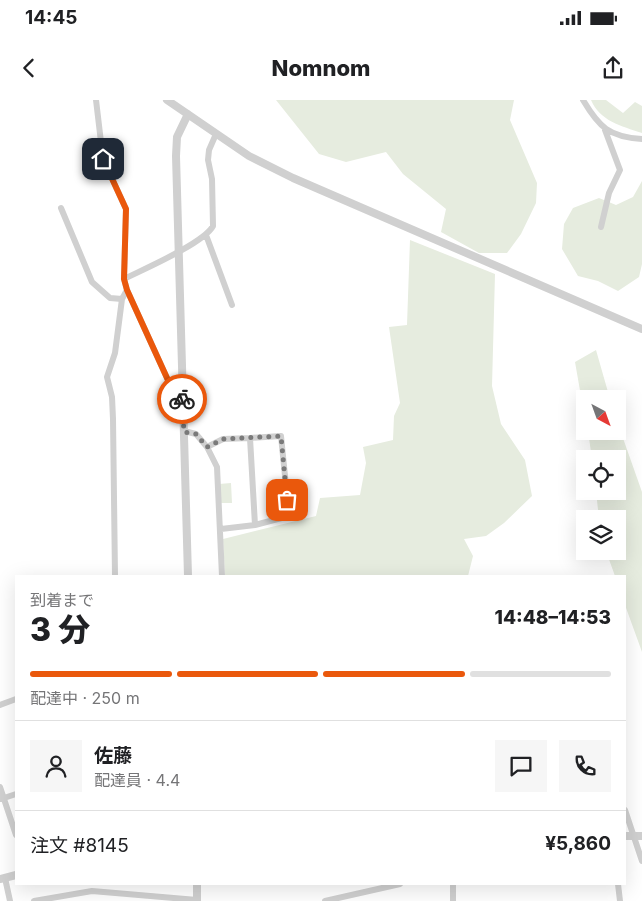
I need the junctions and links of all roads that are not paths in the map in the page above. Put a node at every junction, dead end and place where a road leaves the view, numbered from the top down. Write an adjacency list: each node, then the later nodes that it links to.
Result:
1 (96, 100): 12 (street)
2 (167, 100): 4 (street)
3 (583, 100): 5 (street)
4 (188, 114): 6 (street); 11 (street)
5 (605, 130): 7 (street); 9 (street)
6 (216, 134): 10 (street); 16 (street)
7 (642, 139)
8 (61, 208): 14 (street)
9 (601, 227)
10 (206, 235): 11 (street); 15 (street)
11 (178, 251): 12 (street); 17 (street)
12 (124, 279): 13 (street)
13 (127, 290): 14 (street); 17 (street)
14 (122, 299): 23 (street)
15 (232, 305)
16 (642, 329)
17 (182, 396): 18 (street)
18 (184, 432): 20 (street); 24 (street)
19 (250, 438): 20 (street); 21 (street); 21 (street)
20 (207, 447): 22 (street)
21 (255, 525): 22 (street)
22 (221, 530): 25 (street)
23 (115, 575)
24 (188, 575)
25 (222, 575)
26 (15, 699): 27 (street)
27 (0, 705)
28 (0, 787): 30 (street)
29 (15, 794): 30 (street)
30 (2, 799): 32 (street)
31 (626, 816): 33 (street)
32 (15, 832)
33 (629, 836): 34 (street); 35 (street)
34 (642, 836)
35 (642, 861)
36 (3, 878): 44 (street)
37 (197, 885): 43 (street)
38 (396, 885): 46 (street)
39 (453, 885): 47 (street)
40 (618, 885): 48 (street)
41 (145, 898): 42 (street); 43 (street)
42 (57, 899): 45 (street)
43 (197, 900)
44 (10, 901)
45 (34, 901)
46 (325, 901)
47 (453, 901)
48 (620, 901)

